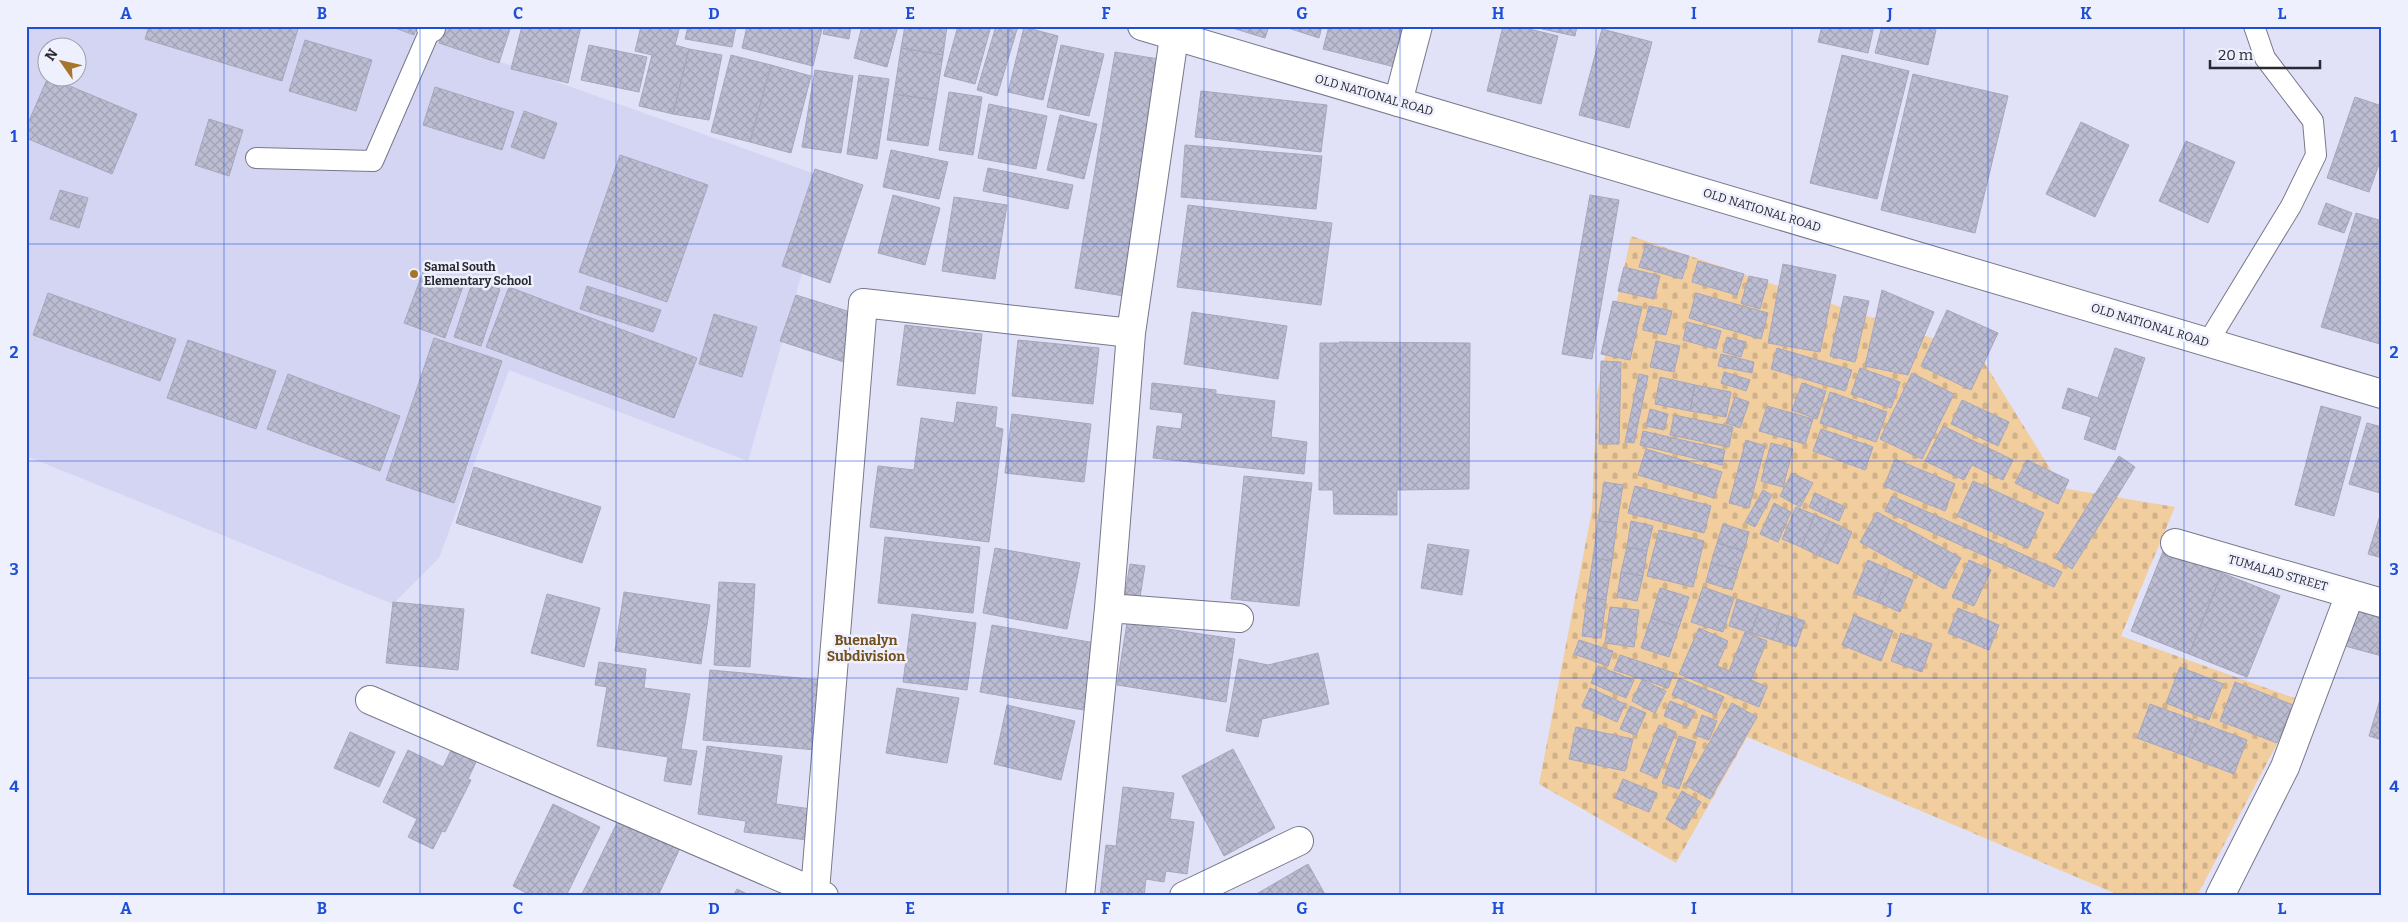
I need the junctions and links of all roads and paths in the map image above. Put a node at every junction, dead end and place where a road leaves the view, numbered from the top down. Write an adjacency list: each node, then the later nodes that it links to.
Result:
1 (1142, 26): 5 (street, OLD NATIONAL ROAD)
2 (1418, 26): 6 (street)
3 (2254, 26): 9 (lane)
4 (431, 27): 7 (lane)
5 (1174, 37): 6 (street, OLD NATIONAL ROAD); 8 (street)
6 (1398, 102): 9 (street, OLD NATIONAL ROAD)
7 (256, 158)
8 (1131, 333): 14 (street); 18 (street)
9 (2208, 342): 10 (street, OLD NATIONAL ROAD)
10 (2382, 394)
11 (2175, 544): 12 (street, TUMALAD STREET)
12 (2350, 594): 13 (street, TUMALAD STREET); 21 (street)
13 (2382, 603)
14 (1109, 608): 15 (street); 19 (street)
15 (1239, 618)
16 (370, 700): 18 (street)
17 (1299, 842): 20 (street)
18 (820, 894)
19 (1080, 896)
20 (1184, 896)
21 (2220, 896)

